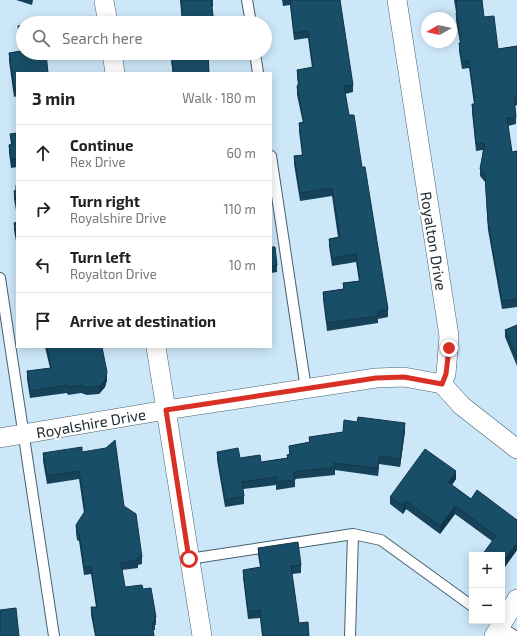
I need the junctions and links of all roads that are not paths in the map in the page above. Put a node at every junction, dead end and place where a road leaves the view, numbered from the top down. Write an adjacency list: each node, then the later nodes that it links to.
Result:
1 (247, 0): 5 (lane)
2 (397, 0): 13 (street, Royalton Drive)
3 (104, 1): 4 (street)
4 (107, 16)
5 (250, 16)
6 (113, 60): 8 (street)
7 (256, 60): 9 (lane)
8 (115, 72)
9 (258, 72)
10 (272, 163): 14 (lane)
11 (0, 278): 16 (lane)
12 (156, 348): 15 (street)
13 (442, 384): 14 (street, Royalshire Drive); 18 (street)
14 (306, 389): 15 (street, Royalshire Drive)
15 (166, 410): 16 (street, Royalshire Drive); 20 (street)
16 (24, 434): 17 (street, Royalshire Drive); 24 (lane)
17 (0, 438)
18 (517, 449)
19 (353, 534): 20 (lane); 22 (lane); 26 (lane)
20 (189, 559): 25 (street)
21 (517, 599): 23 (street)
22 (469, 604)
23 (495, 628): 27 (lane)
24 (54, 636)
25 (202, 636)
26 (350, 636)
27 (515, 636)

